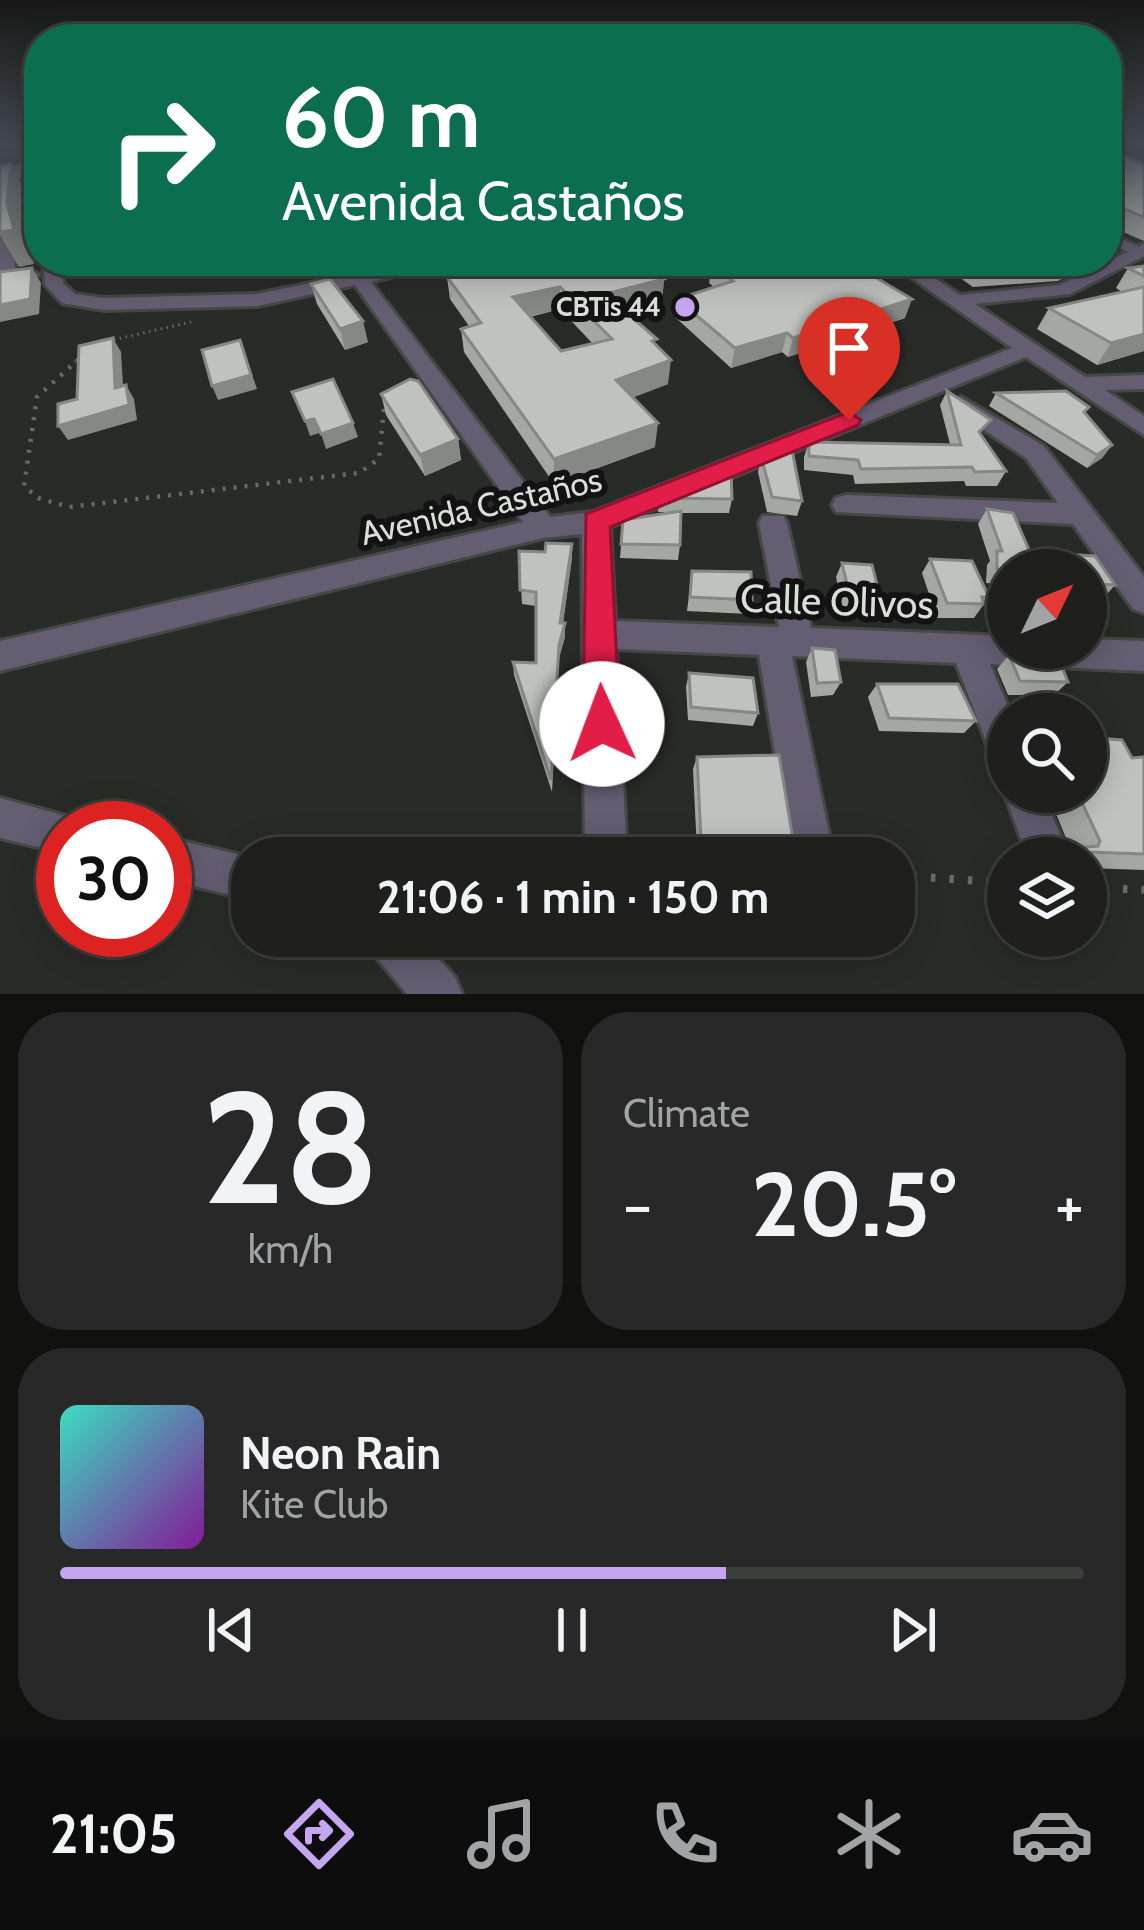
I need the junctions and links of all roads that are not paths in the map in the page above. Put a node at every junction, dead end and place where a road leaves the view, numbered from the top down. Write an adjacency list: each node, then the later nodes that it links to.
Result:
1 (8, 190): 2 (street)
2 (24, 274)
3 (53, 276): 7 (street)
4 (385, 276): 7 (street)
5 (922, 276): 8 (street)
6 (1086, 276): 8 (street)
7 (362, 282): 18 (street)
8 (962, 300): 9 (street)
9 (1030, 348): 11 (street); 12 (street, Avenida Castaños)
10 (1144, 382): 11 (street)
11 (1082, 385): 13 (street)
12 (934, 386): 15 (street); 16 (street, Avenida Castaños)
13 (1144, 427)
14 (846, 505): 15 (street)
15 (1083, 514): 19 (street)
16 (596, 522): 18 (street, Avenida Castaños); 20 (street)
17 (773, 523): 21 (street)
18 (543, 527): 23 (street, Avenida Castaños)
19 (1144, 600)
20 (599, 634): 21 (street, Calle Olivos); 28 (street)
21 (785, 642): 22 (street, Calle Olivos); 29 (street)
22 (967, 648): 24 (street, Calle Olivos); 25 (street)
23 (0, 656)
24 (1144, 656)
25 (987, 699)
26 (0, 818): 27 (street)
27 (36, 827)
28 (605, 837)
29 (810, 837)
30 (192, 865): 31 (street)
31 (231, 874)
32 (406, 957): 33 (street)
33 (438, 994)

